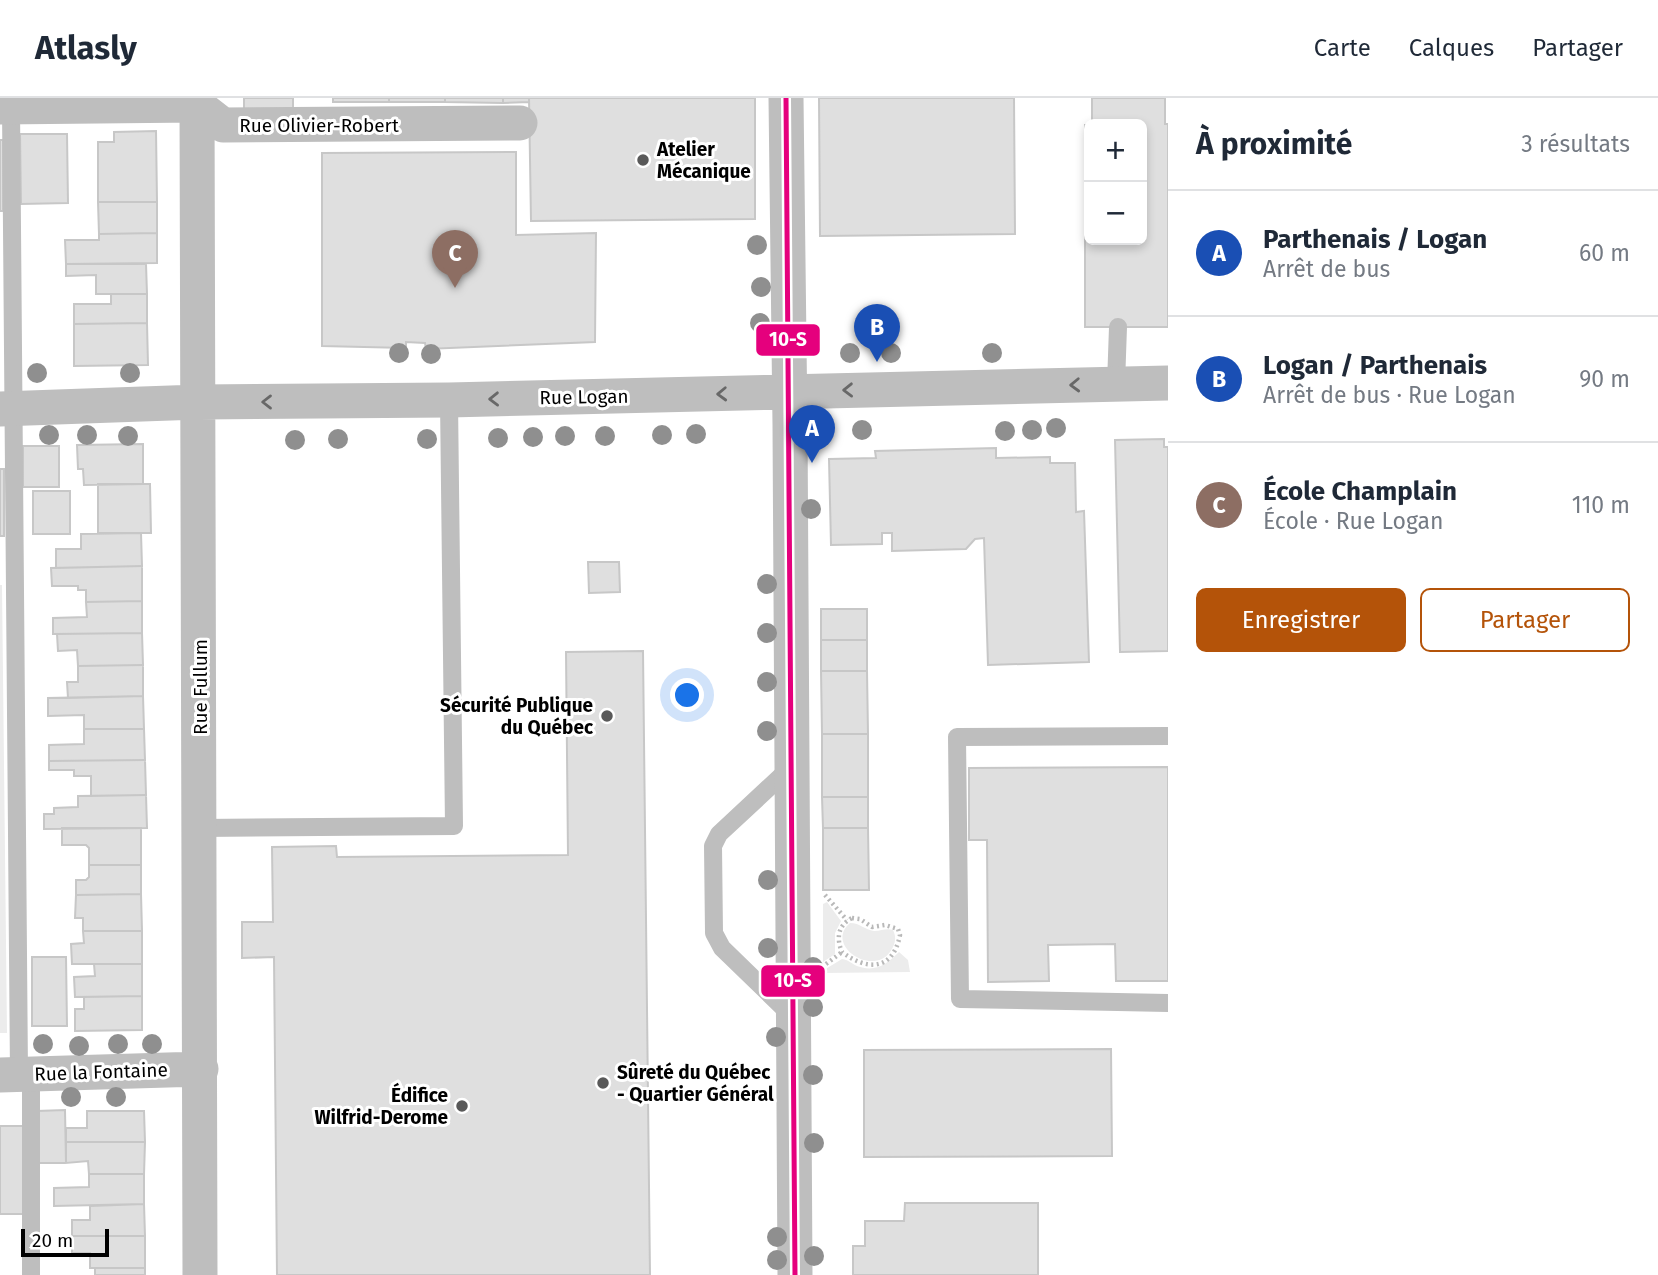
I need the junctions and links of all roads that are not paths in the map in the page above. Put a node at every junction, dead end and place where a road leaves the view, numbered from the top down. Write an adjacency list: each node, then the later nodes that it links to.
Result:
1 (786, 98): 8 (street)
2 (197, 102): 3 (street); 4 (street, Rue Olivier-Robert); 10 (street, Rue Fullum)
3 (5, 107): 11 (lane)
4 (520, 123)
5 (1118, 327): 7 (lane)
6 (1168, 383): 7 (street, Rue Logan)
7 (1116, 384): 8 (street, Rue Logan, one-way to 8)
8 (790, 392): 9 (street, Rue Logan, one-way to 9); 14 (street)
9 (449, 400): 10 (street, Rue Logan, one-way to 10); 15 (lane)
10 (199, 402): 11 (street, Rue Logan); 15 (street, Rue Fullum)
11 (6, 409): 12 (lane)
12 (6, 573): 19 (lane)
13 (1168, 736): 16 (lane)
14 (792, 766): 17 (street); 17 (lane)
15 (200, 828): 18 (street, Rue Fullum)
16 (1168, 1003)
17 (793, 1017): 22 (street)
18 (201, 1069): 19 (street, Rue la Fontaine); 21 (street, Rue Fullum)
19 (17, 1075): 20 (lane)
20 (30, 1275)
21 (200, 1275)
22 (795, 1275)

